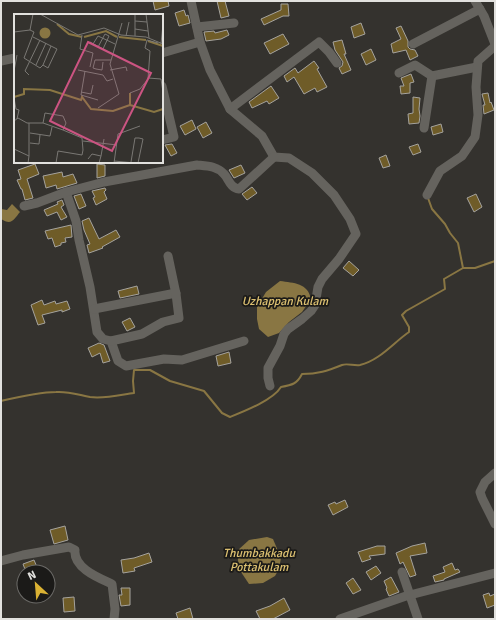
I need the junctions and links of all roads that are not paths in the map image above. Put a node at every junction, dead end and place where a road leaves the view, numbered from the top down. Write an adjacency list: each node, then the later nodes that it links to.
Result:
1 (191, 1): 5 (street)
2 (475, 1): 3 (street)
3 (480, 9): 6 (street); 8 (street)
4 (234, 23): 5 (street)
5 (197, 27): 7 (street)
6 (494, 41): 13 (street)
7 (200, 42): 9 (street); 17 (street)
8 (413, 44)
9 (163, 54)
10 (14, 58): 11 (street)
11 (1, 61)
12 (336, 63): 17 (street)
13 (477, 67): 15 (street); 22 (street)
14 (398, 73): 15 (street)
15 (432, 76): 18 (street)
16 (163, 90): 19 (street)
17 (230, 109): 20 (street)
18 (424, 128)
19 (163, 140)
20 (274, 157): 21 (street); 29 (street)
21 (66, 192): 23 (street); 26 (street)
22 (427, 195)
23 (24, 206)
24 (168, 256): 25 (street)
25 (176, 293): 26 (street); 27 (street)
26 (94, 310): 27 (street)
27 (111, 341): 28 (street)
28 (244, 341)
29 (270, 386)
30 (495, 472): 31 (street)
31 (495, 524)
32 (1, 562): 36 (street)
33 (402, 572): 35 (street)
34 (495, 573): 35 (street)
35 (411, 595): 37 (street); 38 (street)
36 (114, 619)
37 (340, 619)
38 (418, 619)

